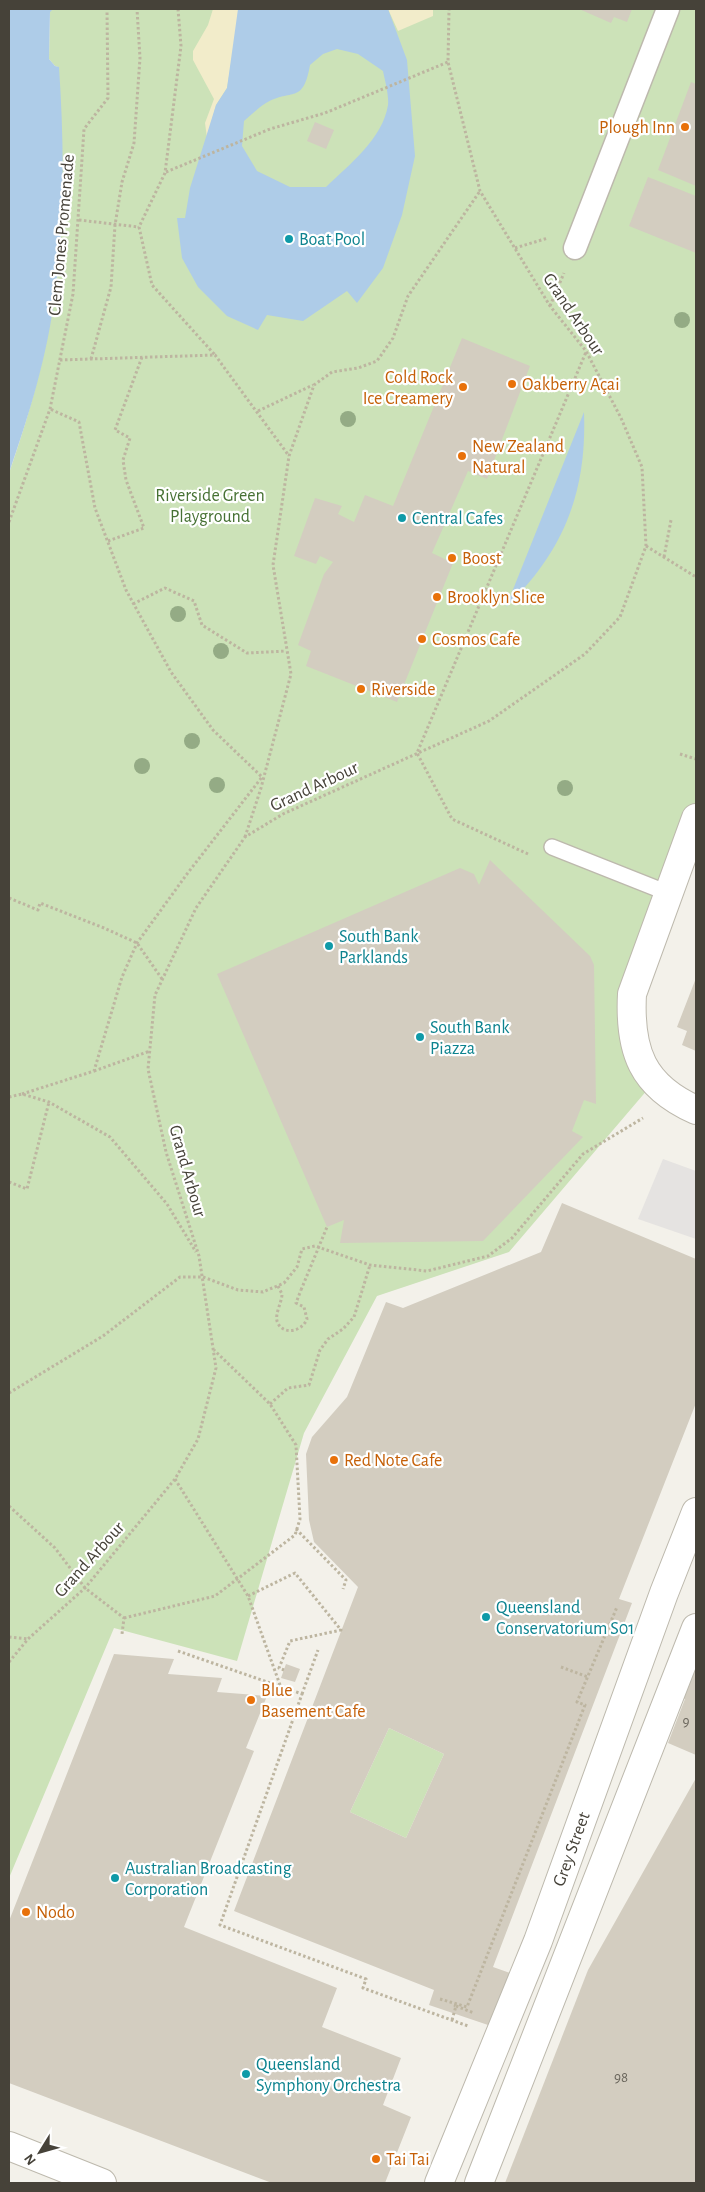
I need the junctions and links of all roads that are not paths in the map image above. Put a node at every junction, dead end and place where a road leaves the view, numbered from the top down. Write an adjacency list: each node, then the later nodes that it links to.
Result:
1 (668, 9): 2 (street)
2 (574, 248)
3 (696, 818): 5 (street)
4 (552, 846): 5 (lane)
5 (668, 893): 6 (street)
6 (696, 1110)
7 (696, 1512): 11 (street, Grey Street)
8 (696, 1628): 12 (street, Grey Street)
9 (9, 2146): 10 (street)
10 (102, 2183)
11 (438, 2183)
12 (479, 2183)

